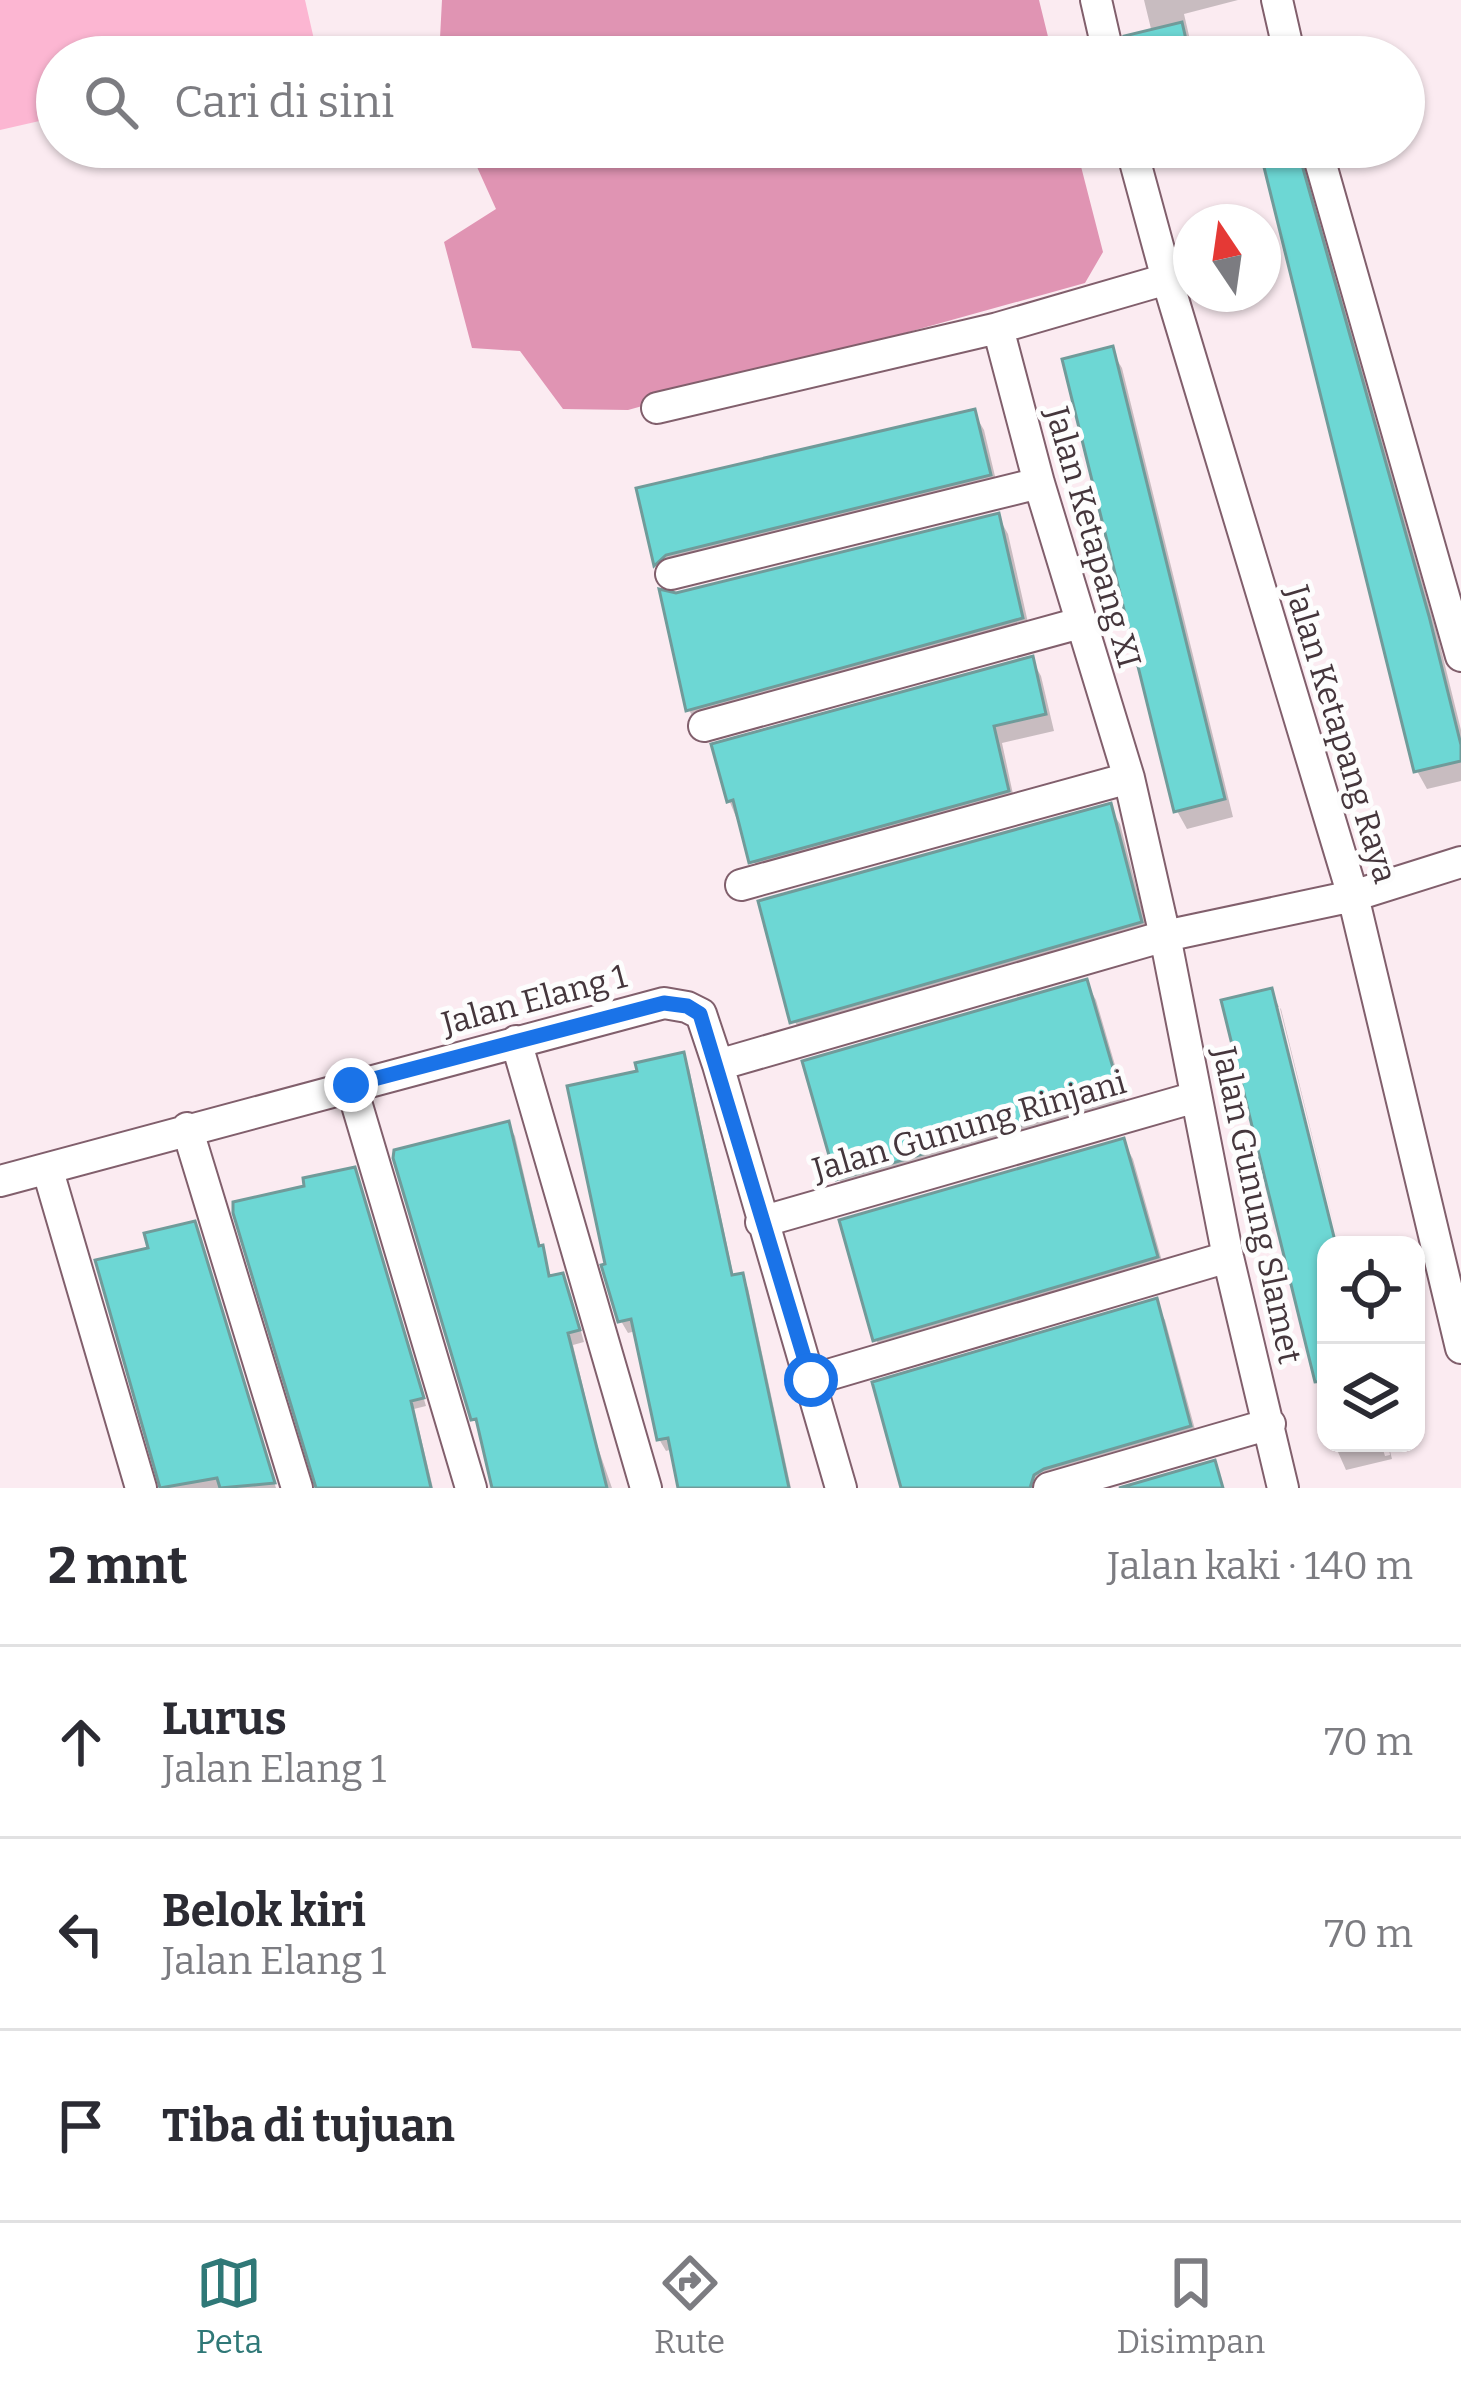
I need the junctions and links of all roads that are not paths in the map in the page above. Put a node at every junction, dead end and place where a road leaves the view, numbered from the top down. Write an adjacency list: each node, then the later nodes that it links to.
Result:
1 (1096, 0): 3 (street)
2 (1277, 0): 4 (street)
3 (1104, 36)
4 (1284, 36)
5 (1137, 168): 7 (street, Jalan Ketapang Raya)
6 (1322, 168): 13 (street)
7 (1167, 279): 8 (street); 18 (street, Jalan Ketapang Raya)
8 (998, 328): 9 (street); 10 (street, Jalan Ketapang XI)
9 (657, 408)
10 (1039, 483): 11 (street); 12 (street, Jalan Ketapang XI)
11 (671, 574)
12 (1080, 623): 14 (street); 15 (street, Jalan Ketapang XI)
13 (1461, 656)
14 (704, 726)
15 (1129, 778): 17 (street); 19 (street, Jalan Ketapang XI)
16 (1461, 862): 18 (street)
17 (741, 885)
18 (1353, 896): 19 (street); 29 (street, Jalan Ketapang Raya)
19 (1166, 936): 21 (street); 23 (street, Jalan Gunung Slamet)
20 (516, 1041): 21 (street, Jalan Elang 1); 22 (street, Jalan Elang 1); 35 (street)
21 (718, 1065): 27 (street, Jalan Elang 1)
22 (351, 1085): 24 (street, Jalan Elang 1); 34 (street)
23 (1196, 1097): 27 (street, Jalan Gunung Rinjani); 28 (street, Jalan Gunung Slamet)
24 (187, 1128): 25 (street, Jalan Elang 1); 33 (street)
25 (48, 1171): 26 (street, Jalan Elang 1); 32 (street)
26 (0, 1181)
27 (761, 1222): 30 (street, Jalan Elang 1)
28 (1228, 1257): 30 (street); 31 (street, Jalan Gunung Slamet)
29 (1461, 1348)
30 (811, 1380): 36 (street, Jalan Elang 1)
31 (1270, 1424): 37 (street); 38 (street, Jalan Gunung Slamet)
32 (141, 1488)
33 (297, 1488)
34 (471, 1488)
35 (646, 1488)
36 (841, 1488)
37 (1049, 1488)
38 (1283, 1488)

